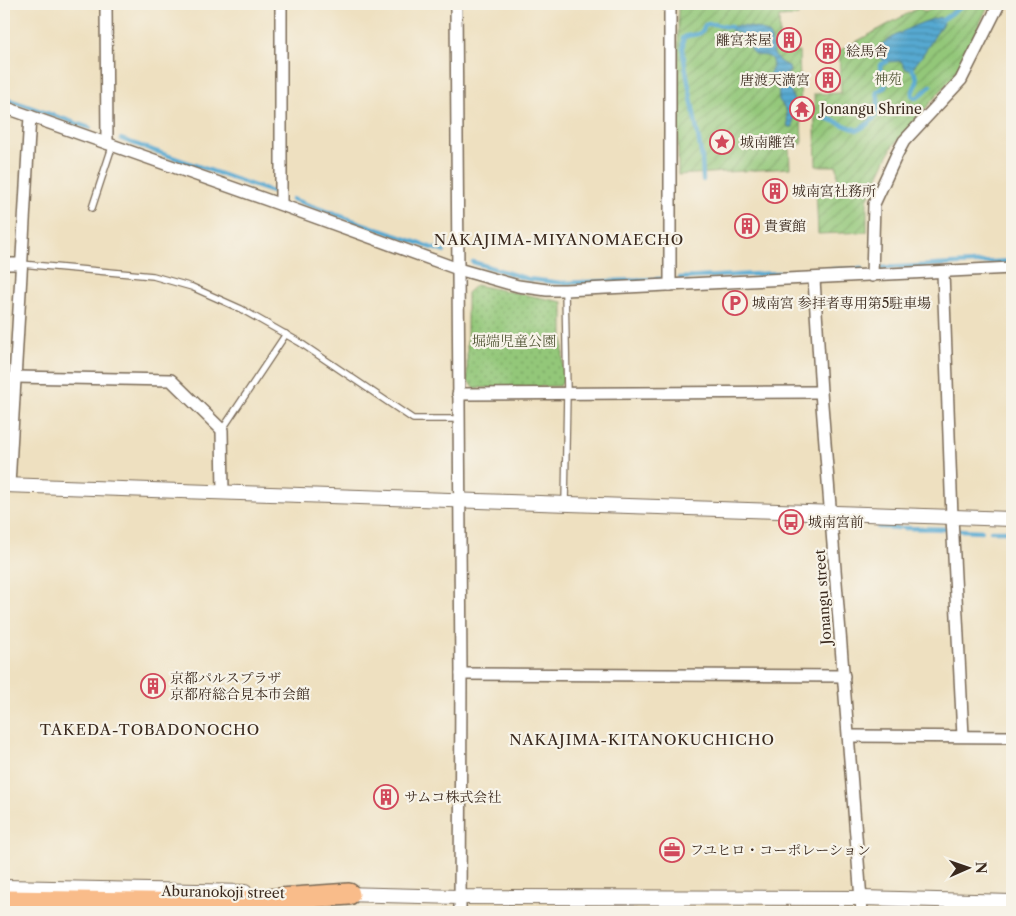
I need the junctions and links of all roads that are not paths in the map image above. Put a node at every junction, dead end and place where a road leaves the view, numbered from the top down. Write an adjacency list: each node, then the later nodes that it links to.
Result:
1 (106, 4): 8 (street)
2 (281, 4): 9 (street)
3 (456, 4): 14 (street)
4 (670, 4): 18 (street)
5 (999, 4): 16 (street)
6 (4, 107): 7 (street)
7 (30, 116): 8 (street); 12 (street)
8 (110, 143): 9 (street); 10 (lane)
9 (281, 204): 14 (street)
10 (92, 208)
11 (4, 264): 12 (street)
12 (21, 264): 20 (lane); 21 (street)
13 (1012, 268): 15 (street)
14 (458, 269): 19 (street); 24 (street)
15 (943, 272): 16 (street); 32 (street)
16 (872, 276): 17 (street)
17 (814, 279): 18 (street); 23 (street, Jonangu street)
18 (670, 285): 19 (street)
19 (566, 290): 22 (lane)
20 (286, 334): 25 (lane); 26 (lane)
21 (15, 376): 26 (street); 27 (street)
22 (567, 392): 23 (street); 24 (street); 30 (lane)
23 (821, 392): 31 (street, Jonangu street)
24 (458, 394): 25 (street)
25 (459, 419): 29 (street)
26 (222, 430): 28 (street)
27 (6, 485): 28 (street)
28 (223, 493): 29 (street)
29 (459, 500): 30 (street); 34 (street)
30 (565, 504): 31 (street)
31 (831, 512): 32 (street); 35 (street, Jonangu street)
32 (952, 516): 33 (street); 37 (street)
33 (1012, 519)
34 (460, 674): 35 (street); 41 (street)
35 (844, 676): 36 (street, Jonangu street)
36 (849, 736): 37 (street); 44 (street, Jonangu street)
37 (963, 736): 38 (street)
38 (1012, 737)
39 (4, 888): 40 (street, Aburanokoji street)
40 (350, 894): 41 (street, Aburanokoji street); 42 (highway)
41 (459, 897): 44 (street, Aburanokoji street); 47 (street)
42 (4, 901)
43 (1012, 902): 44 (street, Aburanokoji street)
44 (862, 905)
45 (4, 910): 46 (highway)
46 (99, 912)
47 (460, 912)

